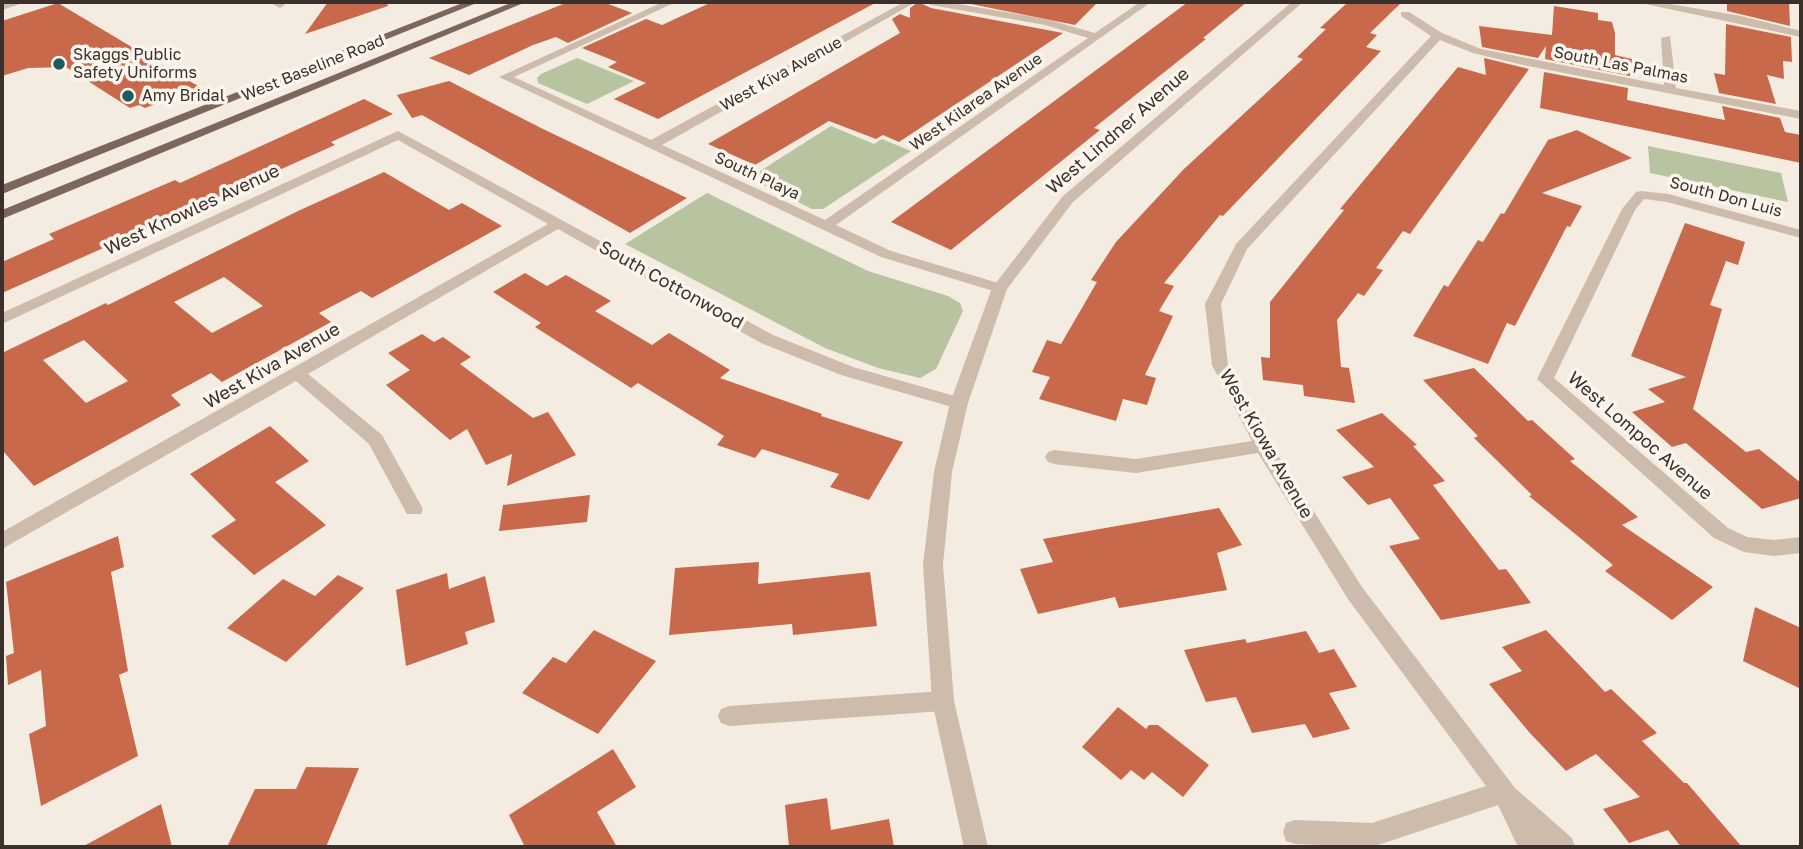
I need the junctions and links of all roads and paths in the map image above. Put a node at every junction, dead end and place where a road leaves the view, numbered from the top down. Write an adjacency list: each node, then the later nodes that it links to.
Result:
1 (21, 2): 10 (street)
2 (474, 2): 20 (main road, West Baseline Road)
3 (521, 2): 22 (main road, West Baseline Road)
4 (671, 2): 19 (street, South Playa)
5 (911, 2): 19 (street, West Kiva Avenue)
6 (931, 2): 14 (street)
7 (1146, 2): 14 (street, West Kilarea Avenue)
8 (1298, 2): 26 (street, West Lindner Avenue)
9 (1640, 2): 12 (street)
10 (2, 7)
11 (1405, 14): 13 (street, South Las Palmas)
12 (1801, 34)
13 (1438, 35): 16 (street, South Las Palmas); 30 (street, West Kiowa Avenue)
14 (1097, 37): 24 (street, West Kilarea Avenue)
15 (1667, 38): 16 (street)
16 (1670, 90): 17 (street, South Las Palmas)
17 (1801, 115)
18 (398, 135): 23 (street, South Cottonwood); 27 (street, West Knowles Avenue)
19 (652, 145): 24 (street, South Playa)
20 (2, 190)
21 (1641, 195): 25 (street, South Don Luis); 34 (street, West Lompoc Avenue)
22 (2, 215)
23 (559, 223): 28 (street, West Kiva Avenue); 29 (street, South Cottonwood)
24 (824, 227): 26 (street, South Playa)
25 (1801, 234)
26 (1000, 288): 29 (street, West Lindner Avenue)
27 (2, 319)
28 (299, 374): 32 (street); 33 (street, West Kiva Avenue)
29 (959, 403): 35 (street, West Lindner Avenue)
30 (1263, 446): 31 (street); 37 (street, West Kiowa Avenue)
31 (1055, 457)
32 (414, 509)
33 (2, 541)
34 (1801, 545)
35 (943, 701): 36 (street); 39 (street, West Lindner Avenue)
36 (729, 716)
37 (1504, 791): 38 (street); 40 (street, West Kiowa Avenue); 41 (street, West Kiowa Avenue)
38 (1295, 832)
39 (976, 847)
40 (1531, 847)
41 (1563, 847)

